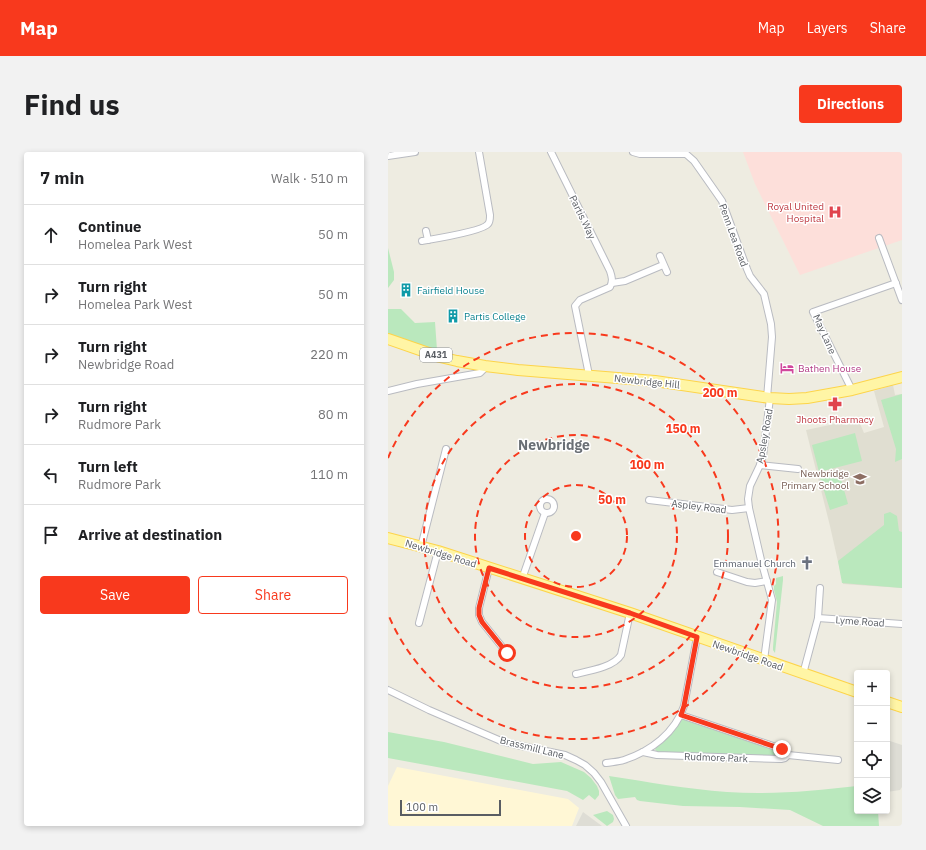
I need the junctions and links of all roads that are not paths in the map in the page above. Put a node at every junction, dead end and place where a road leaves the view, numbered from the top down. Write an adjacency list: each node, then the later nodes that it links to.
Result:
1 (415, 152): 6 (street)
2 (479, 152): 8 (street)
3 (551, 152): 13 (street, Partis Way)
4 (633, 152): 7 (street)
5 (695, 152): 7 (street)
6 (388, 156)
7 (690, 157): 22 (street, Penn Lea Road)
8 (426, 231)
9 (879, 238): 14 (street)
10 (660, 256): 11 (street)
11 (663, 265): 12 (street); 13 (street)
12 (667, 272)
13 (612, 283): 18 (street)
14 (896, 283): 15 (street); 20 (street, May Lane)
15 (902, 300)
16 (388, 339): 17 (main road, A431)
17 (485, 366): 18 (main road, Newbridge Hill / A431); 21 (street)
18 (589, 375): 22 (main road, Newbridge Hill / A431)
19 (902, 377): 20 (main road, Newbridge Hill / A431)
20 (852, 390): 22 (main road, Newbridge Hill / A431)
21 (388, 391)
22 (769, 398): 24 (street, Apsley Road)
23 (446, 449): 30 (street)
24 (760, 465): 25 (street); 27 (street, Apsley Road)
25 (798, 469)
26 (649, 500): 27 (street, Aspley Road)
27 (749, 508): 35 (street, Apsley Road)
28 (545, 513): 34 (street)
29 (388, 538): 30 (main road, Newbridge Road)
30 (421, 547): 31 (main road, Newbridge Road)
31 (438, 551): 32 (main road, Newbridge Road); 39 (street)
32 (489, 568): 34 (main road, Newbridge Road); 42 (street)
33 (717, 572): 35 (street)
34 (522, 578): 37 (main road, Newbridge Road)
35 (767, 581): 43 (street, Apsley Road)
36 (820, 588): 38 (street)
37 (630, 613): 41 (main road, Newbridge Road); 44 (street)
38 (818, 618): 40 (street, Lyme Road); 45 (street)
39 (419, 623)
40 (902, 624)
41 (697, 637): 43 (main road, Newbridge Road); 50 (street)
42 (507, 653)
43 (764, 660): 45 (main road, Newbridge Road)
44 (576, 674)
45 (803, 674): 47 (main road, Newbridge Road)
46 (388, 690): 55 (street, Brassmill Lane)
47 (854, 691)
48 (890, 703): 49 (main road)
49 (902, 707)
50 (681, 715): 51 (street); 52 (street, Rudmore Park)
51 (643, 752): 52 (street, Rudmore Park); 54 (street)
52 (788, 755): 53 (street, Rudmore Park)
53 (838, 760)
54 (606, 763)
55 (626, 826)

